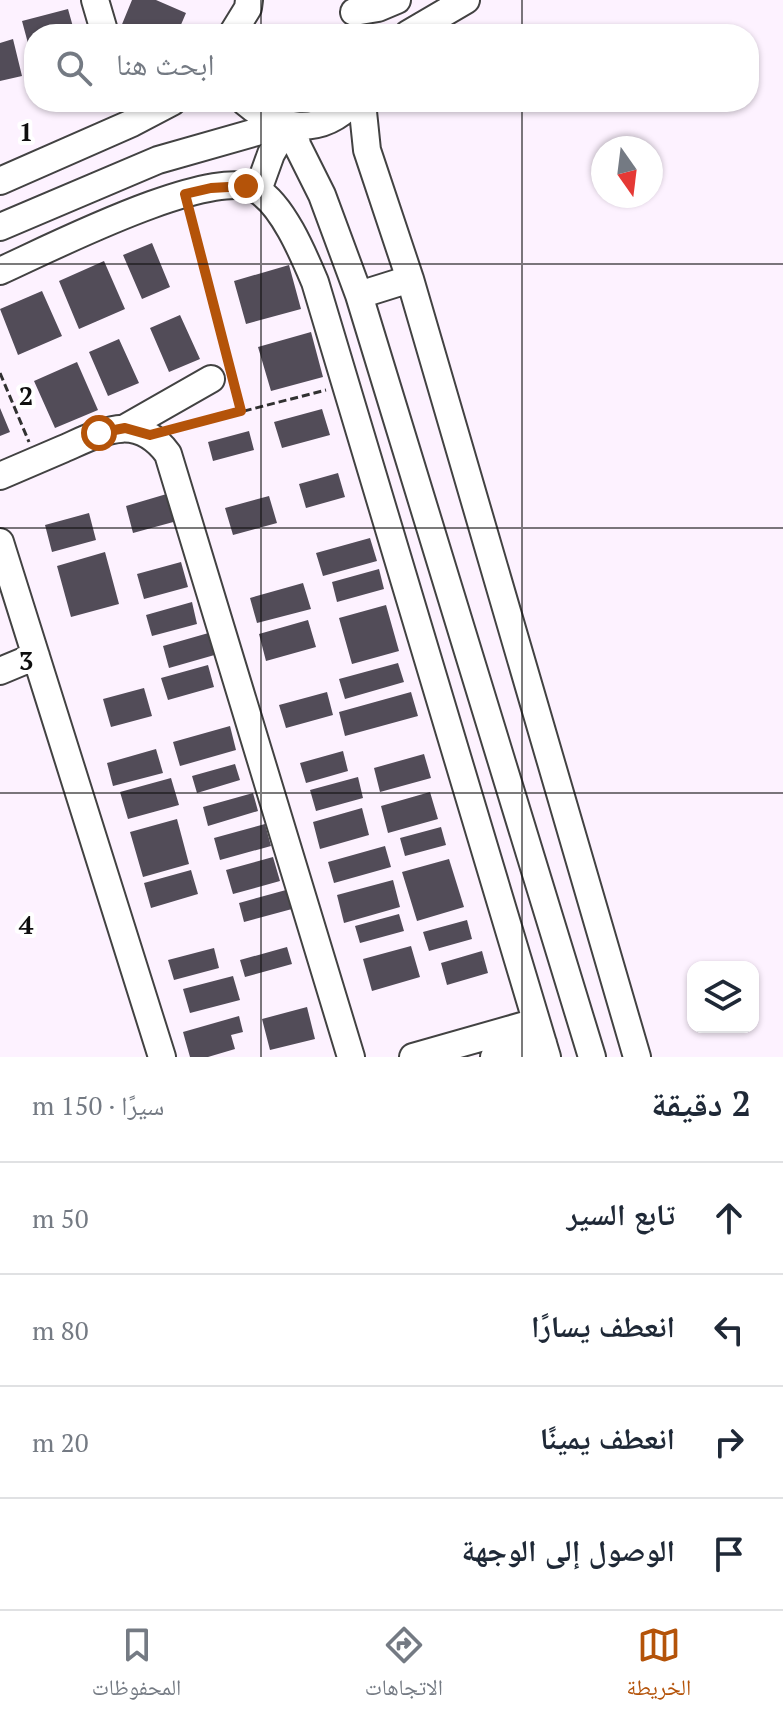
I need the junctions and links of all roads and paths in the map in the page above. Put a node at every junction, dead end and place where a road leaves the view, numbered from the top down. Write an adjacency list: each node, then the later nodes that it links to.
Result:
1 (95, 0): 6 (street)
2 (249, 0): 7 (street)
3 (397, 0): 5 (street)
4 (466, 0): 8 (street)
5 (354, 15)
6 (102, 24)
7 (238, 24)
8 (425, 24)
9 (129, 112): 14 (street)
10 (256, 112): 13 (street)
11 (341, 112): 13 (street)
12 (363, 112): 19 (street)
13 (287, 126): 15 (street); 17 (street); 20 (street)
14 (0, 181)
15 (258, 190): 16 (street); 23 (street)
16 (185, 194): 18 (street); 24 (path)
17 (0, 227)
18 (0, 271)
19 (410, 279): 20 (street); 38 (street)
20 (359, 295): 37 (street)
21 (0, 373): 27 (path)
22 (211, 379): 25 (street)
23 (345, 385): 24 (path); 32 (street)
24 (241, 411): 26 (path)
25 (125, 428): 26 (street); 27 (street)
26 (150, 435): 34 (street)
27 (36, 460): 28 (street)
28 (0, 476)
29 (0, 542): 30 (street)
30 (36, 656): 31 (street); 33 (street)
31 (0, 671)
32 (542, 1041): 35 (street); 36 (street)
33 (162, 1057)
34 (351, 1057)
35 (413, 1057)
36 (494, 1057)
37 (592, 1057)
38 (637, 1057)

